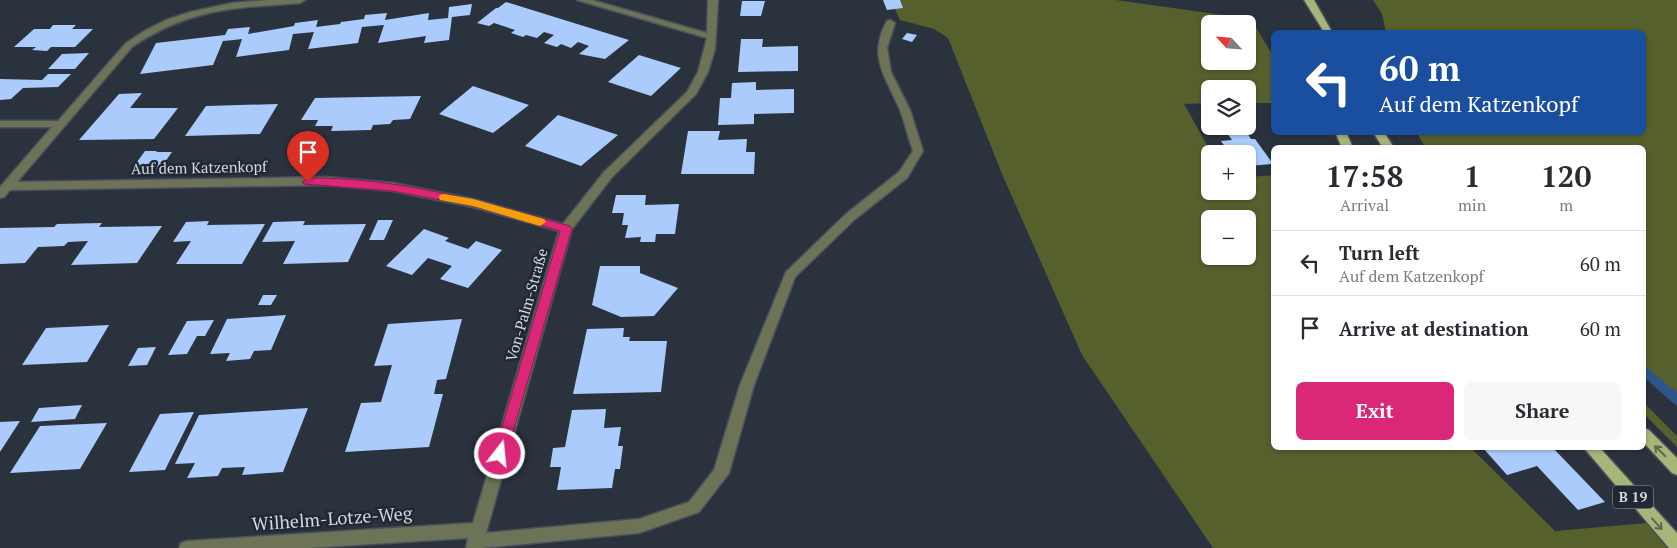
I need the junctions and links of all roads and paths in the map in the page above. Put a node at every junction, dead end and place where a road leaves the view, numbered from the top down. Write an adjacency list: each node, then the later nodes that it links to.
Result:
1 (300, 0): 9 (street, Auf dem Katzenkopf)
2 (582, 0): 7 (street)
3 (713, 0): 7 (street, Von-Palm-Straße)
4 (1308, 0): 6 (main road)
5 (890, 24): 15 (street, Wilhelm-Lotze-Weg)
6 (1327, 30)
7 (712, 37): 11 (street, Von-Palm-Straße)
8 (0, 124): 9 (street)
9 (59, 124): 10 (street, Auf dem Katzenkopf)
10 (4, 190): 11 (street, Auf dem Katzenkopf)
11 (566, 229): 15 (street, Von-Palm-Straße)
12 (1646, 436): 14 (main road, one-way to 12)
13 (1593, 450): 16 (main road, B 19, one-way to 16)
14 (1677, 468)
15 (476, 540): 17 (street, Wilhelm-Lotze-Weg)
16 (1677, 545)
17 (187, 548)

